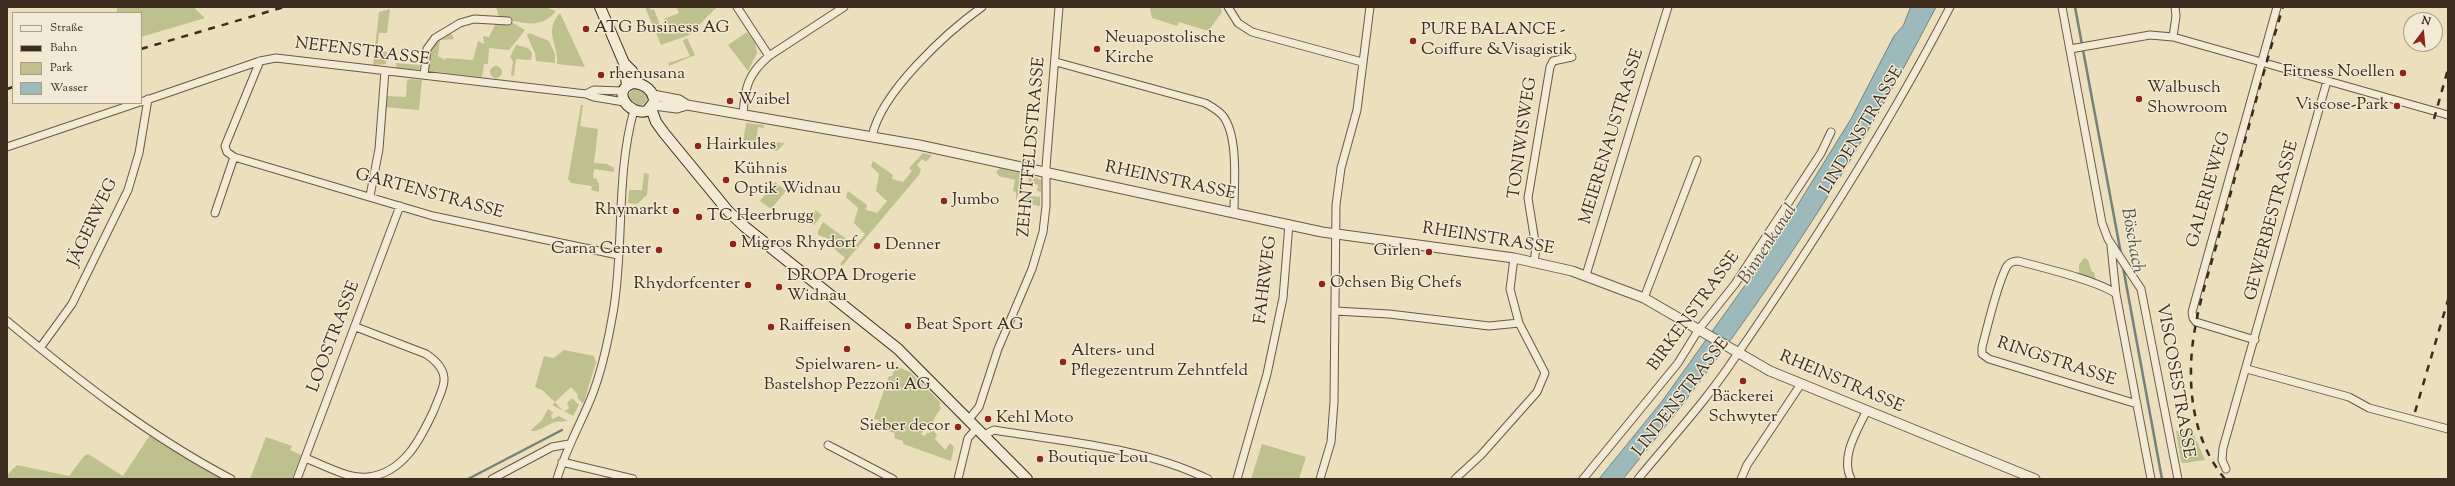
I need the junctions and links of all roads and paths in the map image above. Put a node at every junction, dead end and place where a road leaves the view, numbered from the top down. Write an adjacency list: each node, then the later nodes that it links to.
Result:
1 (600, 7): 23 (main road)
2 (737, 7): 17 (street)
3 (844, 7): 17 (street)
4 (982, 7): 13 (street)
5 (1059, 7): 20 (street, ZEHNTFELDSTRASSE)
6 (1228, 7): 21 (street)
7 (1370, 7): 21 (street)
8 (1668, 7): 52 (street, MEIERENAUSTRASSE)
9 (1950, 7): 62 (street, LINDENSTRASSE)
10 (2062, 7): 16 (street)
11 (2175, 7): 15 (street)
12 (2277, 7): 22 (street, GALERIEWEG)
13 (973, 10): 37 (street)
14 (508, 21): 25 (street)
15 (2173, 38): 16 (street); 22 (street)
16 (2070, 49): 48 (street)
17 (769, 56): 34 (street)
18 (1572, 58): 51 (street, TONIWISWEG)
19 (260, 61): 24 (street, NEFENSTRASSE); 30 (street, NEFENSTRASSE); 39 (street)
20 (1056, 62): 41 (street, ZEHNTFELDSTRASSE); 44 (street)
21 (1362, 62): 47 (street)
22 (2261, 62): 26 (street); 60 (street, GALERIEWEG)
23 (624, 63): 27 (main road); 28 (main road)
24 (385, 71): 25 (street, NEFENSTRASSE); 42 (street)
25 (424, 75): 29 (street, NEFENSTRASSE)
26 (2327, 81): 35 (street); 60 (street, GEWERBESTRASSE)
27 (638, 84): 28 (main road); 33 (main road)
28 (625, 88): 29 (street, NEFENSTRASSE); 31 (main road)
29 (586, 94): 31 (street, NEFENSTRASSE)
30 (145, 100): 61 (street, JÄGERWEG)
31 (624, 102): 33 (main road)
32 (134, 104): 38 (street)
33 (647, 106): 34 (street, RHEINSTRASSE); 49 (street); 67 (main road)
34 (743, 114): 37 (street, RHEINSTRASSE)
35 (2448, 115)
36 (1831, 132): 59 (street, BIRKENSTRASSE)
37 (872, 137): 41 (street, RHEINSTRASSE)
38 (7, 147)
39 (234, 157): 42 (street, GARTENSTRASSE); 45 (street)
40 (1697, 160): 54 (street)
41 (1046, 172): 44 (street, RHEINSTRASSE); 67 (street, ZEHNTFELDSTRASSE)
42 (370, 196): 43 (street, GARTENSTRASSE)
43 (400, 206): 49 (street, GARTENSTRASSE); 58 (street, LOOSTRASSE)
44 (1234, 212): 46 (street, RHEINSTRASSE)
45 (215, 213)
46 (1289, 224): 47 (street, RHEINSTRASSE); 84 (street, FAHRWEG)
47 (1336, 234): 50 (street, RHEINSTRASSE); 55 (street)
48 (2108, 239): 53 (street); 93 (street, VISCOSESTRASSE)
49 (618, 254): 70 (street)
50 (1514, 258): 51 (street, RHEINSTRASSE); 57 (street)
51 (1534, 262): 52 (street, RHEINSTRASSE)
52 (1586, 276): 54 (street, RHEINSTRASSE)
53 (2116, 294): 65 (street); 65 (street, RINGSTRASSE)
54 (1644, 298): 59 (street, RHEINSTRASSE)
55 (1335, 311): 57 (street); 85 (street)
56 (7, 321): 61 (street)
57 (1519, 323): 86 (street)
58 (356, 327): 72 (street, LOOSTRASSE); 72 (street)
59 (1701, 331): 62 (street, RHEINSTRASSE); 87 (street, BIRKENSTRASSE)
60 (2255, 340): 63 (street, GEWERBESTRASSE)
61 (40, 348): 75 (street)
62 (1735, 352): 64 (street, RHEINSTRASSE); 88 (street, LINDENSTRASSE)
63 (2247, 368): 68 (street); 74 (street, GEWERBESTRASSE)
64 (1801, 384): 66 (street, RHEINSTRASSE); 89 (street)
65 (2137, 404): 92 (street)
66 (1866, 412): 90 (street); 91 (street, RHEINSTRASSE)
67 (968, 419): 69 (main road)
68 (2448, 429)
69 (981, 431): 81 (street); 82 (main road); 83 (street)
70 (569, 444): 73 (street); 77 (street)
71 (828, 445): 80 (street)
72 (304, 458): 76 (street, LOOSTRASSE)
73 (562, 462): 78 (street); 79 (street)
74 (2226, 469)
75 (231, 479)
76 (297, 479)
77 (492, 479)
78 (557, 479)
79 (633, 479)
80 (893, 479)
81 (958, 479)
82 (1027, 479)
83 (1208, 479)
84 (1237, 479)
85 (1320, 479)
86 (1455, 479)
87 (1583, 479)
88 (1638, 479)
89 (1741, 479)
90 (1851, 479)
91 (2035, 479)
92 (2151, 479)
93 (2178, 479)

